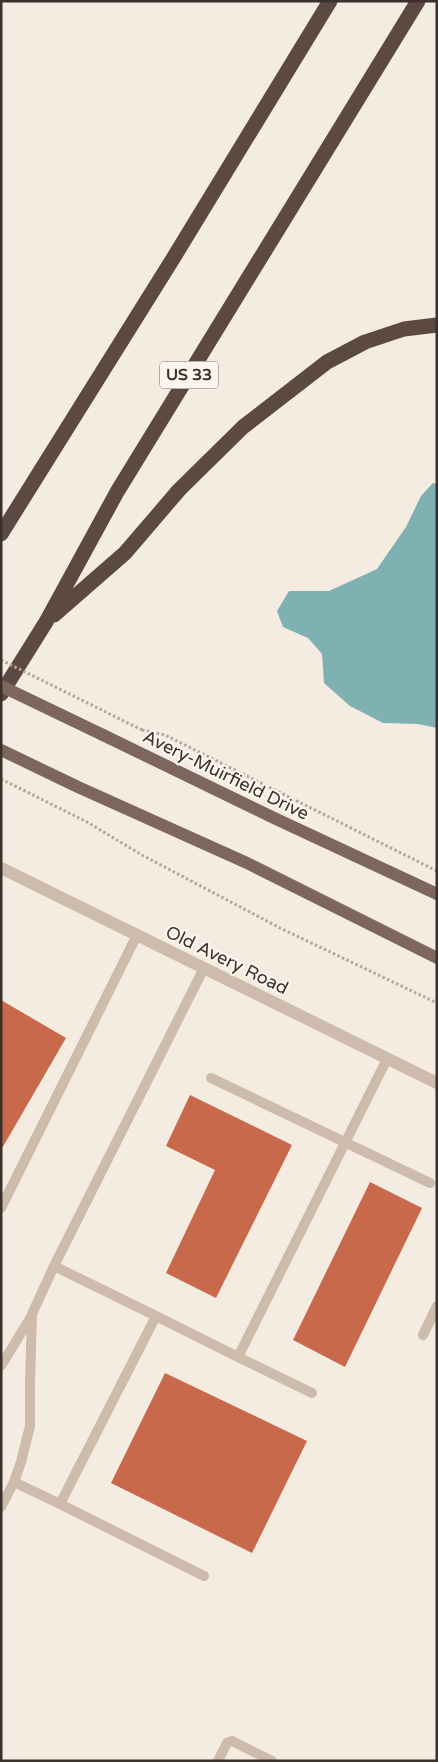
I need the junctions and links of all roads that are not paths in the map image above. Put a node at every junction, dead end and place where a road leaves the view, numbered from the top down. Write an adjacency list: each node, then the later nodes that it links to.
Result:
1 (330, 1): 4 (highway)
2 (418, 1): 5 (highway, US 33)
3 (437, 324): 5 (highway)
4 (1, 534)
5 (46, 622): 7 (highway, US 33)
6 (1, 686): 10 (main road, Avery-Muirfield Drive, bridge)
7 (1, 694)
8 (1, 750): 12 (main road)
9 (2, 868): 11 (street, Old Avery Road)
10 (437, 894)
11 (137, 935): 13 (street, Old Avery Road); 19 (lane)
12 (437, 958)
13 (204, 968): 14 (street, Old Avery Road); 20 (lane)
14 (387, 1059): 16 (street, Old Avery Road); 17 (lane)
15 (210, 1078): 17 (lane)
16 (437, 1083)
17 (345, 1143): 18 (lane); 25 (lane)
18 (430, 1183)
19 (1, 1208)
20 (54, 1266): 22 (lane); 23 (lane)
21 (437, 1306): 24 (lane)
22 (32, 1314): 26 (lane); 28 (lane)
23 (156, 1316): 25 (lane); 29 (lane)
24 (423, 1335)
25 (238, 1357): 27 (lane)
26 (1, 1366)
27 (312, 1393)
28 (14, 1482): 29 (lane); 30 (lane)
29 (60, 1504): 31 (lane)
30 (1, 1507)
31 (204, 1576)
32 (218, 1761): 33 (lane)
33 (272, 1761)

